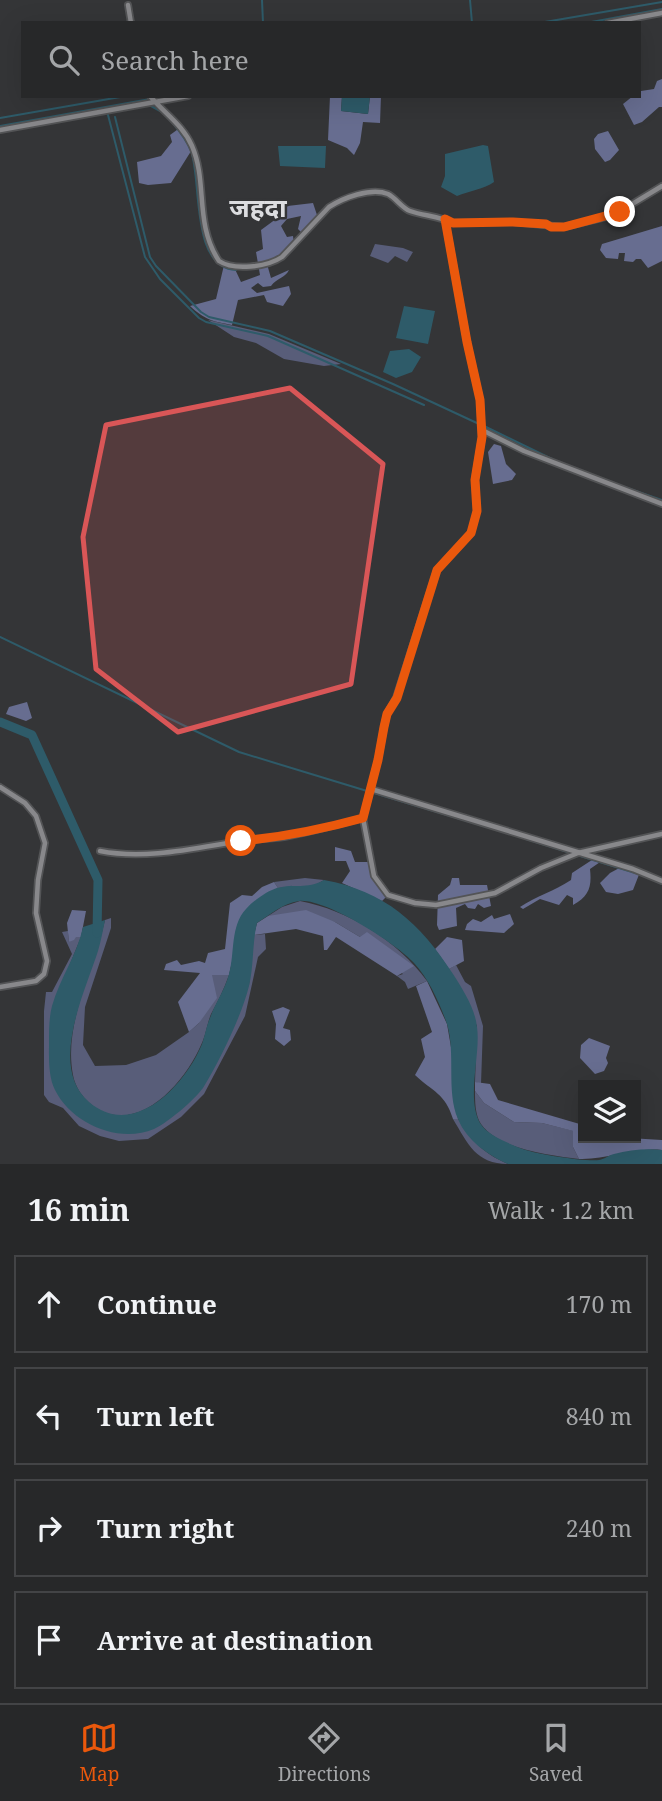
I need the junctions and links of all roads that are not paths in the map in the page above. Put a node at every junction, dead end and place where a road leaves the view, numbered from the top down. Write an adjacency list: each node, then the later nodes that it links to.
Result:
1 (128, 5): 3 (street)
2 (662, 13): 4 (street)
3 (131, 21)
4 (619, 21)
5 (152, 98): 7 (street)
6 (177, 98): 7 (street)
7 (155, 102): 8 (street); 10 (street)
8 (0, 130)
9 (662, 186): 10 (street)
10 (445, 219): 11 (street)
11 (481, 429): 12 (street); 14 (street)
12 (662, 504)
13 (0, 787): 20 (street)
14 (371, 789): 15 (street); 18 (street)
15 (363, 818): 17 (street); 18 (street)
16 (662, 834): 18 (street)
17 (100, 851)
18 (578, 853): 19 (street)
19 (662, 881)
20 (0, 987)

